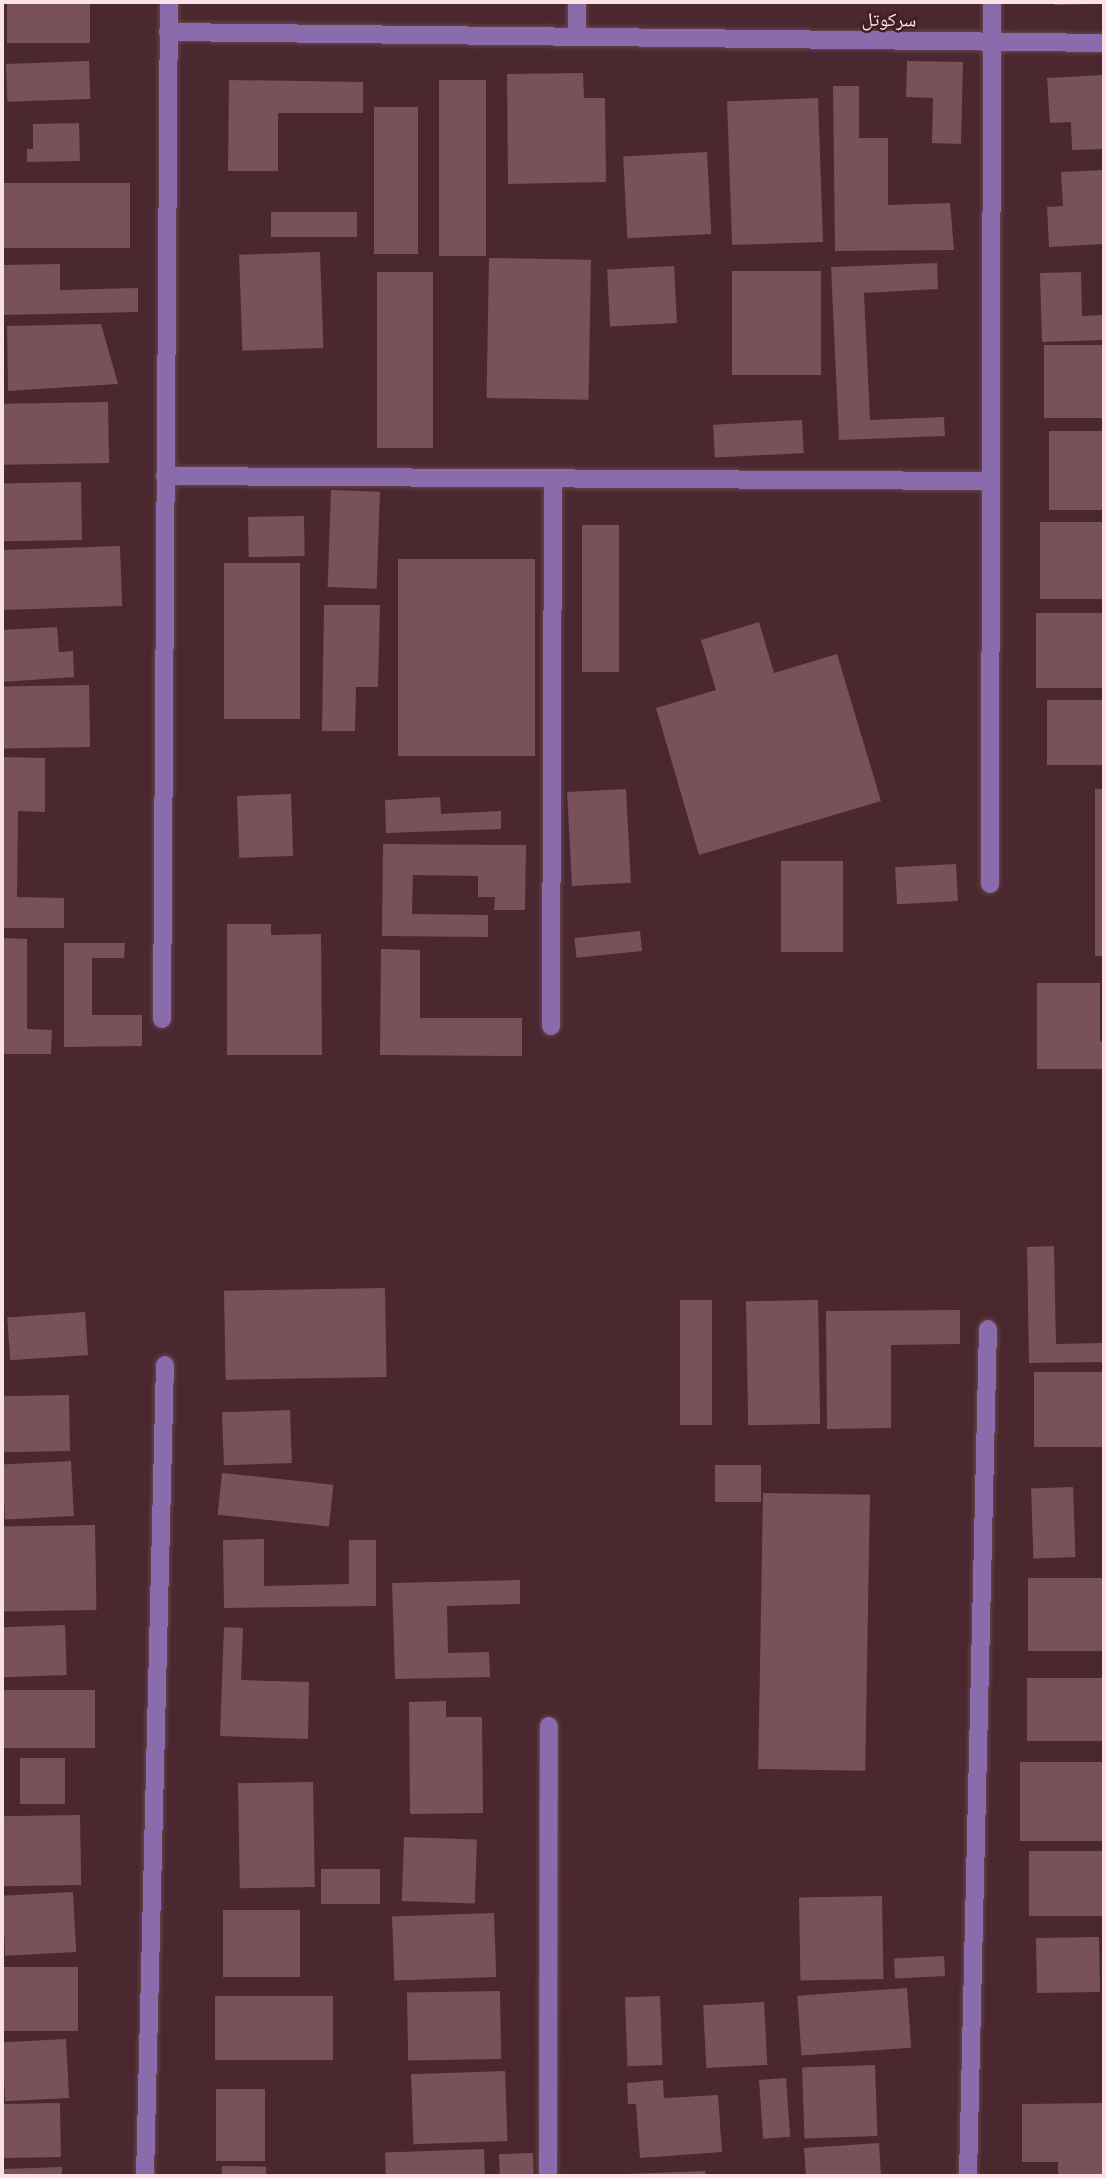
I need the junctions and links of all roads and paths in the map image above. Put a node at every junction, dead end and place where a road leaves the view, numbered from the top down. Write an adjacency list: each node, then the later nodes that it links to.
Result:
1 (169, 2): 4 (street)
2 (577, 2): 5 (street)
3 (992, 2): 6 (street)
4 (169, 32): 5 (street, سرکوتل); 8 (street)
5 (577, 35): 6 (street, سرکوتل)
6 (992, 42): 7 (street, سرکوتل); 10 (street)
7 (1104, 43)
8 (165, 476): 9 (street); 12 (street)
9 (553, 479): 10 (street); 13 (street)
10 (989, 481): 11 (street)
11 (990, 884)
12 (162, 1019)
13 (551, 1026)
14 (988, 1329): 19 (street)
15 (165, 1365): 17 (street)
16 (549, 1726): 18 (street)
17 (145, 2176)
18 (548, 2176)
19 (968, 2176)

